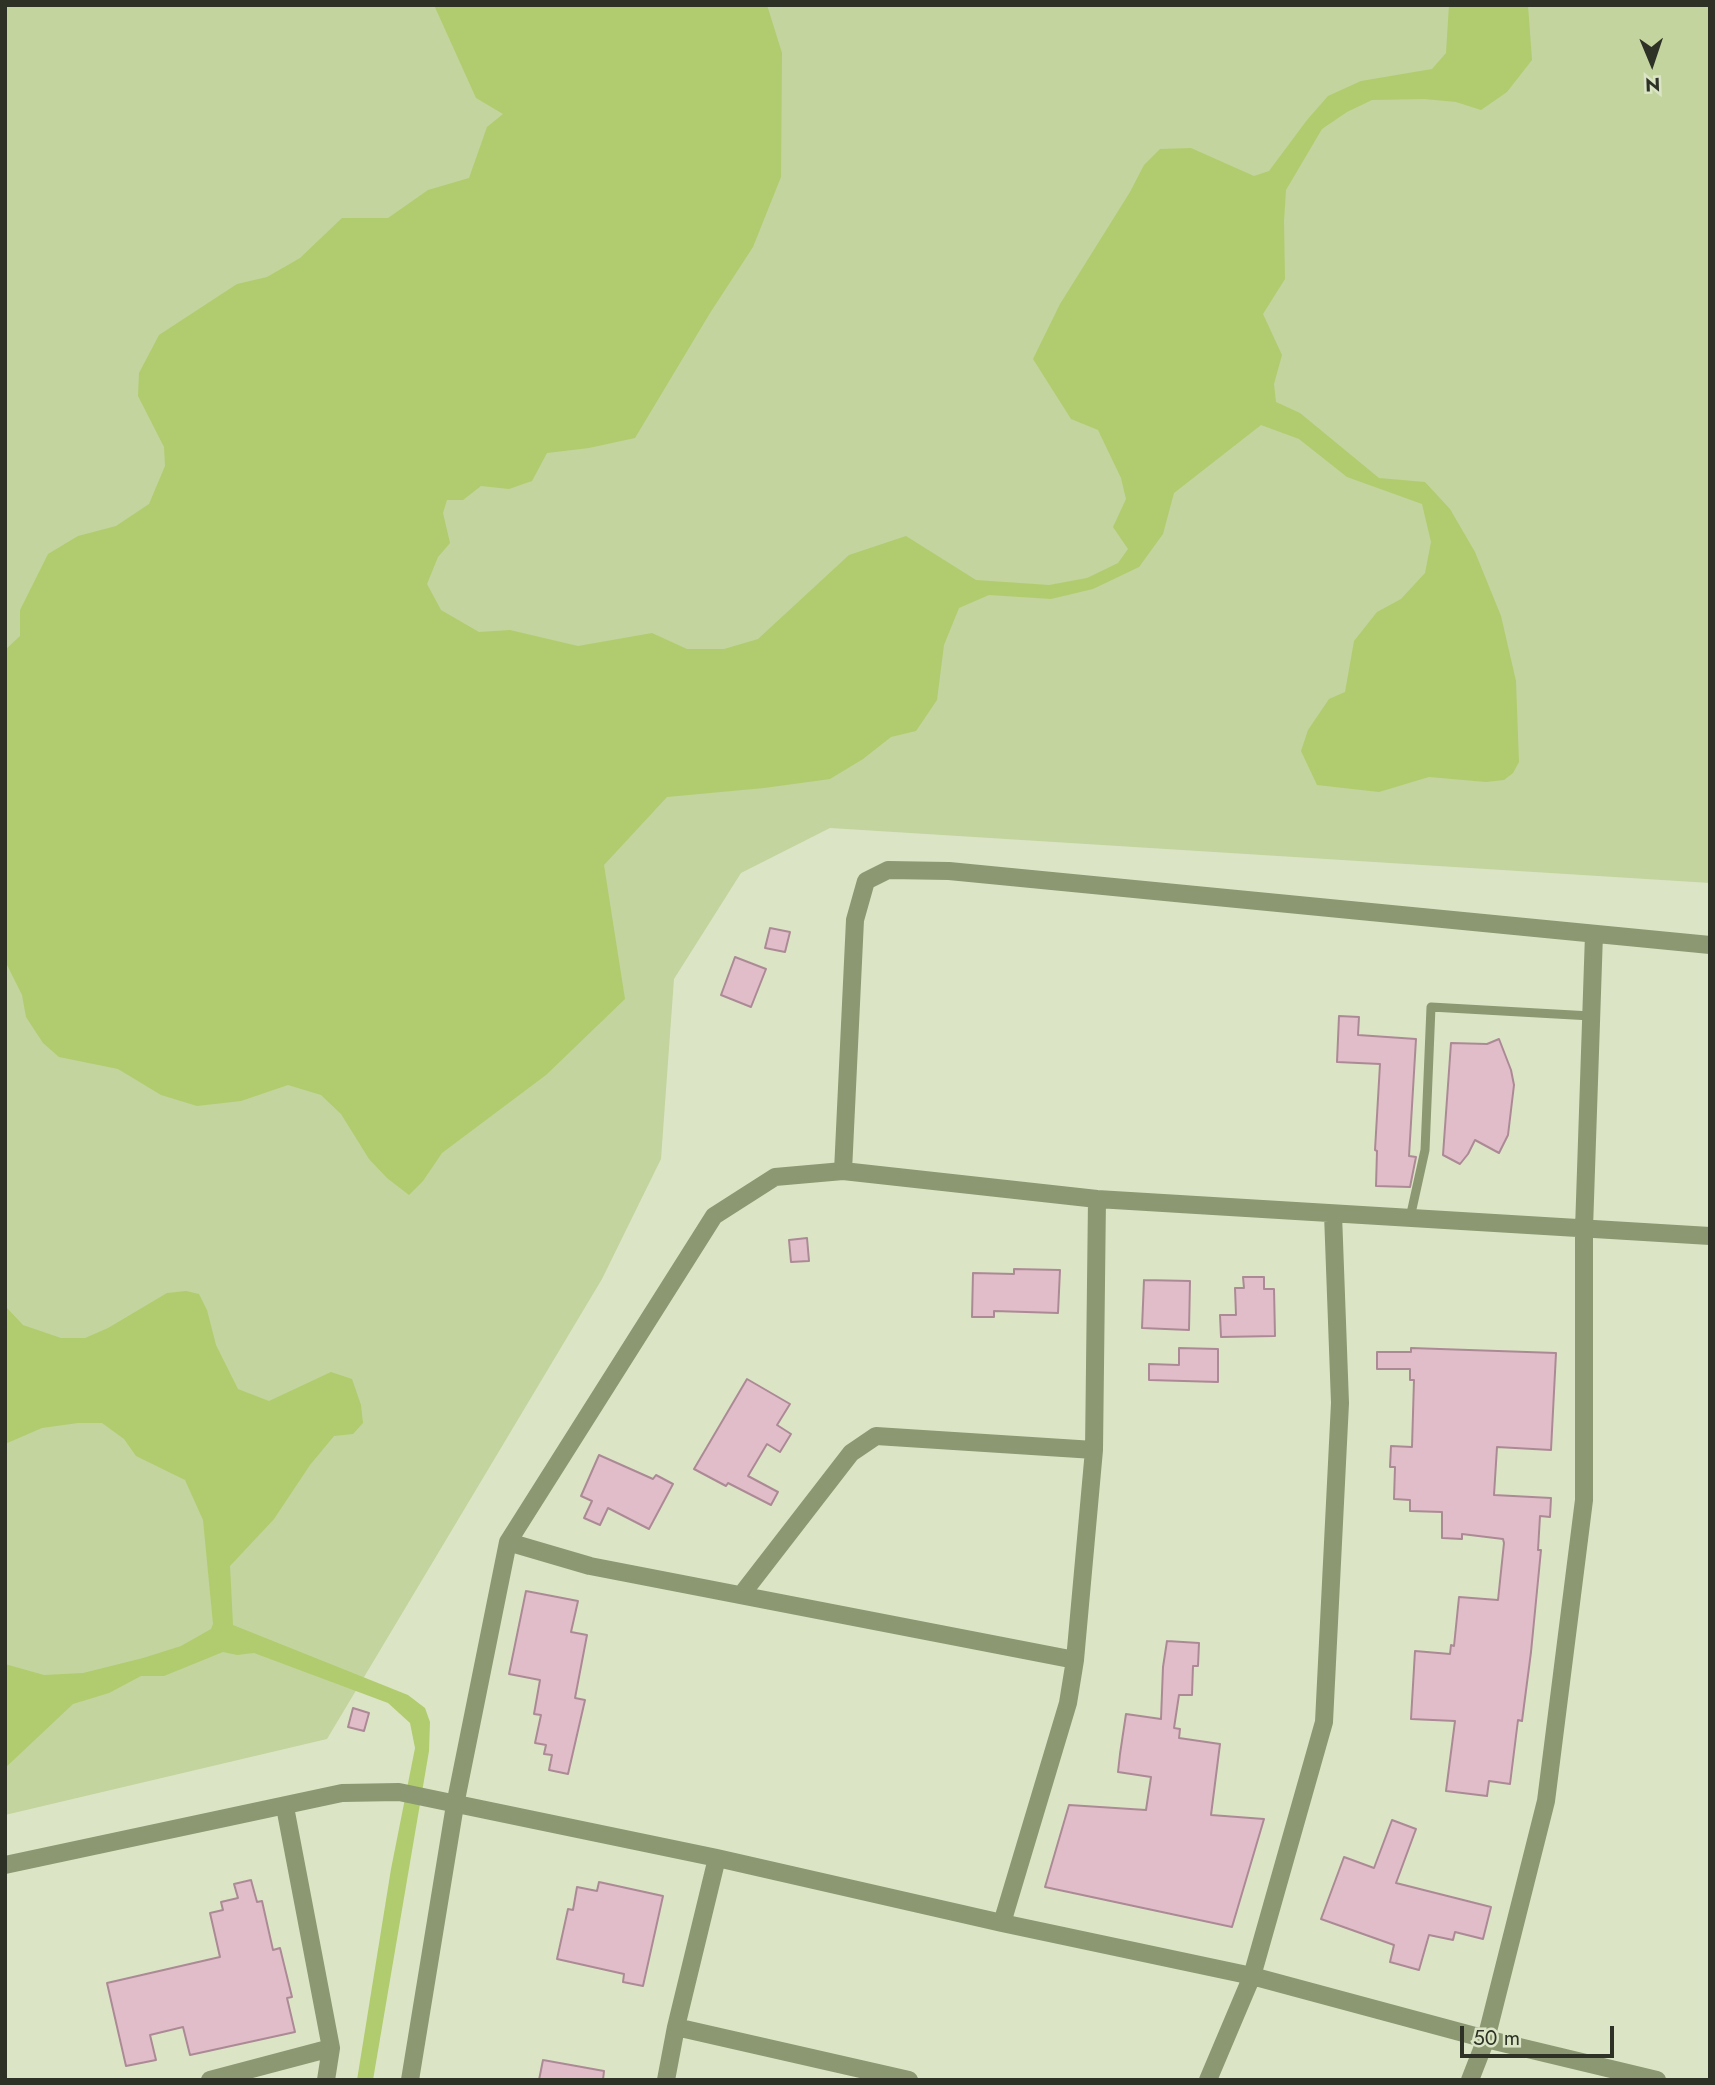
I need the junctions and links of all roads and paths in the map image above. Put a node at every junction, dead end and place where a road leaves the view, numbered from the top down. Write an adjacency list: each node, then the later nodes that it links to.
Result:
1 (1594, 934): 2 (street); 3 (street); 4 (street)
2 (1710, 945)
3 (1591, 1016): 7 (lane); 8 (street)
4 (843, 1171): 5 (street); 11 (street)
5 (1097, 1199): 6 (street); 10 (street)
6 (1333, 1214): 7 (street); 19 (street)
7 (1410, 1218): 8 (street)
8 (1584, 1229): 9 (street); 21 (street)
9 (1710, 1236)
10 (1094, 1450): 12 (street); 13 (street)
11 (508, 1542): 12 (street); 14 (street)
12 (742, 1594): 13 (street)
13 (1075, 1660): 18 (street)
14 (456, 1805): 15 (street); 16 (street); 25 (street)
15 (285, 1807): 17 (street); 22 (street)
16 (717, 1858): 18 (street); 20 (street)
17 (5, 1865)
18 (1002, 1923): 19 (street)
19 (1252, 1976): 21 (street); 28 (street)
20 (676, 2027): 26 (street); 27 (street)
21 (1486, 2039): 29 (street); 30 (street)
22 (331, 2048): 23 (street); 24 (street)
23 (210, 2080)
24 (326, 2080)
25 (410, 2080)
26 (666, 2080)
27 (909, 2080)
28 (1208, 2080)
29 (1470, 2080)
30 (1657, 2080)

